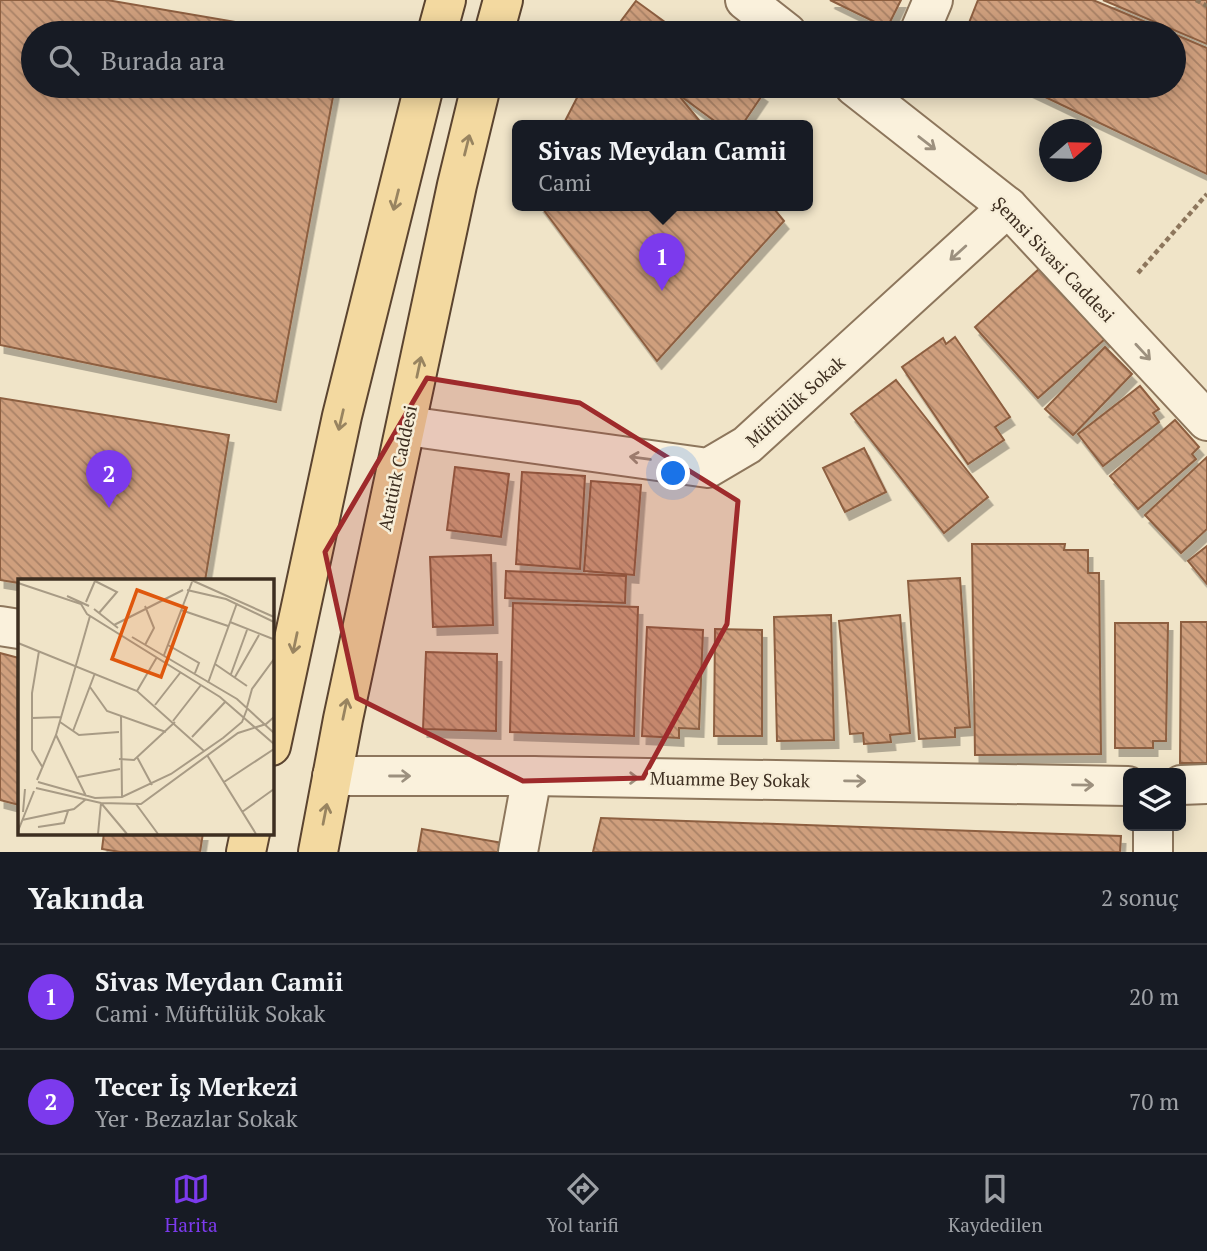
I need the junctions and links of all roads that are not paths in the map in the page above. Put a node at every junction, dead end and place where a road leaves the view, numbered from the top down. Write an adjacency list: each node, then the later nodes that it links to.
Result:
1 (446, 0): 5 (main road)
2 (503, 0): 6 (main road)
3 (745, 0): 7 (street)
4 (933, 0): 8 (street)
5 (440, 21)
6 (497, 21)
7 (772, 21)
8 (924, 21)
9 (421, 98): 17 (main road, one-way to 17)
10 (478, 98): 14 (main road, Atatürk Caddesi, one-way to 10)
11 (892, 99): 12 (street, Şemsi Sivasi Caddesi, one-way to 12)
12 (1008, 206): 13 (street, Şemsi Sivasi Caddesi, one-way to 13); 14 (street, Müftülük Sokak, one-way to 14)
13 (1207, 421)
14 (407, 426): 19 (main road, Atatürk Caddesi, one-way to 14)
15 (0, 626): 16 (street)
16 (18, 629)
17 (279, 678): 18 (main road)
18 (273, 729)
19 (332, 776): 20 (street, Muamme Bey Sokak, one-way to 20); 27 (main road, Atatürk Caddesi, one-way to 19)
20 (532, 776): 23 (street, Muamme Bey Sokak, one-way to 23); 28 (street)
21 (1207, 784): 22 (street)
22 (1186, 785)
23 (1123, 786)
24 (1153, 831): 29 (street)
25 (250, 834): 26 (main road)
26 (246, 852)
27 (318, 852)
28 (518, 852)
29 (1153, 852)

